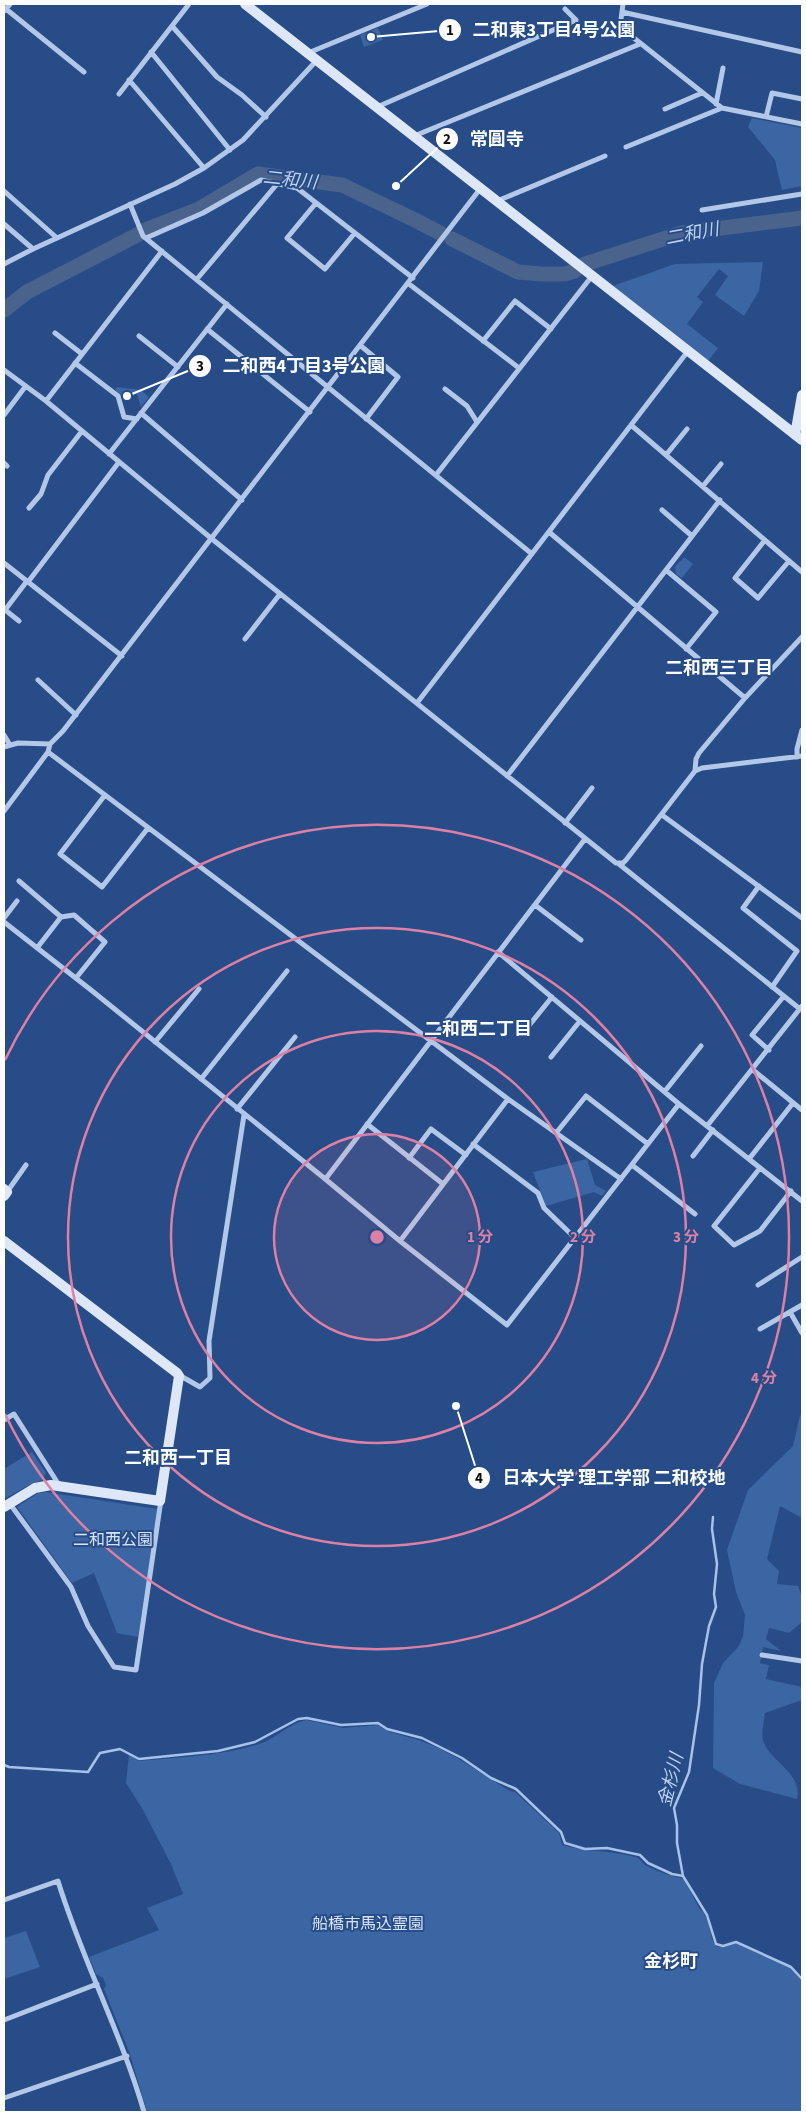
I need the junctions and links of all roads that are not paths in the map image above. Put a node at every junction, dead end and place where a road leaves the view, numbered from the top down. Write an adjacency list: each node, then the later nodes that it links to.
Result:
1 (10, 4): 7 (street)
2 (190, 4): 9 (street)
3 (246, 4): 13 (street)
4 (427, 4): 13 (street)
5 (623, 4): 8 (street)
6 (565, 9): 22 (street)
7 (5, 10): 16 (street)
8 (622, 12): 10 (street); 12 (street)
9 (172, 26): 11 (street); 25 (street)
10 (640, 44): 18 (street); 28 (street)
11 (151, 52): 17 (street); 30 (street)
12 (802, 52)
13 (308, 53): 14 (street)
14 (317, 60): 22 (street); 25 (street)
15 (723, 68): 21 (street)
16 (84, 72)
17 (129, 80): 19 (street); 32 (street)
18 (702, 93): 21 (street); 24 (street)
19 (119, 94)
20 (802, 99): 26 (street)
21 (716, 104): 23 (street)
22 (376, 107): 28 (street)
23 (722, 108): 26 (street); 29 (street)
24 (665, 109)
25 (266, 117): 30 (street)
26 (766, 117): 27 (street)
27 (802, 124)
28 (414, 136): 34 (street)
29 (626, 148)
30 (230, 150): 32 (street)
31 (605, 156): 37 (street)
32 (204, 168): 39 (street)
33 (277, 184): 38 (street); 42 (street); 50 (street)
34 (480, 189): 37 (street); 49 (street)
35 (4, 191): 44 (street)
36 (802, 194): 40 (street)
37 (496, 201): 48 (street)
38 (316, 203): 43 (street); 43 (street)
39 (130, 204): 42 (street); 44 (street)
40 (702, 210)
41 (4, 224): 45 (street)
42 (143, 233): 46 (street)
43 (354, 234): 49 (street)
44 (57, 238): 45 (street)
45 (32, 249): 47 (street)
46 (162, 251): 50 (street); 60 (street)
47 (4, 264)
48 (592, 276): 54 (street); 59 (street)
49 (413, 278): 51 (street)
50 (197, 279): 52 (street)
51 (408, 284): 57 (street); 58 (street)
52 (227, 304): 53 (street); 66 (street)
53 (208, 329): 62 (street); 70 (street)
54 (551, 329): 57 (street); 63 (street)
55 (55, 333): 60 (street)
56 (139, 336): 62 (street)
57 (483, 341): 63 (street)
58 (361, 346): 66 (street); 73 (street)
59 (688, 352): 76 (street); 79 (street)
60 (82, 354): 61 (street)
61 (75, 363): 69 (street); 74 (street)
62 (178, 367): 71 (street)
63 (519, 368): 75 (street)
64 (4, 370): 65 (street)
65 (26, 387): 69 (street); 72 (street)
66 (329, 388): 70 (street); 73 (street)
67 (445, 388): 75 (street)
68 (802, 395): 79 (street)
69 (46, 401): 78 (street)
70 (310, 412): 86 (street)
71 (141, 414): 74 (street); 86 (street)
72 (4, 416)
73 (366, 418): 84 (street)
74 (137, 419): 80 (street)
75 (477, 422): 84 (street)
76 (631, 425): 81 (street); 90 (street)
77 (687, 429): 81 (street)
78 (82, 431): 80 (street); 88 (street)
79 (799, 438)
80 (109, 454): 82 (street)
81 (666, 455): 85 (street)
82 (119, 462): 92 (street); 99 (street)
83 (721, 464): 85 (street)
84 (436, 475): 94 (street)
85 (703, 486): 87 (street)
86 (242, 500): 92 (street)
87 (720, 500): 91 (street); 93 (street)
88 (29, 508)
89 (662, 510): 91 (street)
90 (549, 532): 94 (street); 101 (street)
91 (692, 536): 97 (street)
92 (212, 539): 100 (street); 107 (street)
93 (765, 540): 95 (street); 95 (street)
94 (532, 554): 110 (street)
95 (790, 561): 98 (street)
96 (4, 563): 99 (street)
97 (666, 570): 101 (street); 106 (street)
98 (802, 572)
99 (28, 582): 102 (street); 107 (street)
100 (280, 594): 105 (street); 110 (street)
101 (637, 608): 106 (street); 119 (street)
102 (4, 609): 103 (street)
103 (19, 621)
104 (802, 637): 109 (street)
105 (245, 639)
106 (686, 649): 109 (street)
107 (122, 656): 111 (street)
108 (38, 680): 111 (street)
109 (745, 698): 118 (street)
110 (417, 703): 119 (street)
111 (76, 715): 114 (street)
112 (802, 730): 117 (street)
113 (4, 735): 115 (street)
114 (50, 744): 115 (street); 116 (street)
115 (7, 746)
116 (48, 752): 121 (street); 122 (street)
117 (800, 756): 118 (street)
118 (695, 771): 123 (street)
119 (507, 776): 124 (street)
120 (592, 788): 124 (street)
121 (105, 795): 125 (street); 125 (street)
122 (4, 811)
123 (662, 815): 127 (street); 129 (street)
124 (565, 823): 126 (street)
125 (148, 828): 149 (street)
126 (585, 839): 127 (street); 131 (street)
127 (619, 864): 141 (street)
128 (19, 881): 132 (street)
129 (759, 886): 134 (street); 141 (street)
130 (18, 901): 133 (street)
131 (535, 905): 136 (street); 138 (street)
132 (61, 917): 137 (street); 140 (street)
133 (4, 918)
134 (802, 918)
135 (4, 922): 137 (street)
136 (581, 940)
137 (37, 948): 140 (street)
138 (498, 952): 144 (street); 149 (street)
139 (288, 971): 155 (street)
140 (76, 978): 150 (street)
141 (772, 987): 143 (street)
142 (199, 989): 150 (street)
143 (784, 996): 145 (street); 152 (street)
144 (552, 997): 146 (street); 147 (street)
145 (801, 1008): 152 (street)
146 (580, 1021): 153 (street); 156 (street)
147 (527, 1028)
148 (295, 1037): 160 (street)
149 (432, 1040): 157 (street); 163 (street)
150 (155, 1042): 155 (street)
151 (701, 1046): 156 (street)
152 (769, 1050): 154 (street)
153 (551, 1057)
154 (754, 1070): 158 (street); 164 (street)
155 (201, 1080): 160 (street)
156 (665, 1092): 159 (street)
157 (508, 1099): 166 (street); 167 (street)
158 (793, 1103): 161 (street); 172 (street)
159 (679, 1104): 164 (street); 168 (street)
160 (237, 1109): 162 (street)
161 (802, 1110)
162 (244, 1115): 176 (street); 192 (street)
163 (367, 1124): 171 (street); 176 (street)
164 (707, 1126): 165 (street)
165 (713, 1130): 170 (street); 172 (street)
166 (556, 1133): 168 (street); 177 (street)
167 (473, 1144): 169 (street); 183 (street)
168 (648, 1144): 174 (street)
169 (466, 1155): 171 (street); 178 (street)
170 (692, 1156)
171 (409, 1158): 178 (street)
172 (749, 1159): 175 (street)
173 (26, 1165): 179 (street)
174 (632, 1165): 177 (street); 182 (street)
175 (760, 1168): 180 (street); 180 (street)
176 (324, 1178): 185 (street)
177 (621, 1178): 183 (street)
178 (443, 1184): 185 (street)
179 (5, 1192)
180 (791, 1192): 181 (street)
181 (802, 1201)
182 (695, 1214)
183 (575, 1238): 185 (street)
184 (4, 1241): 192 (street)
185 (400, 1241)
186 (802, 1257): 187 (street)
187 (758, 1285)
188 (802, 1305): 189 (street)
189 (790, 1312): 190 (street); 191 (street)
190 (760, 1328)
191 (802, 1333)
192 (178, 1375): 195 (street)
193 (4, 1420): 194 (street)
194 (59, 1485): 195 (street); 196 (street)
195 (161, 1500): 196 (street)
196 (7, 1505)
197 (762, 1655): 198 (street)
198 (802, 1661)
199 (4, 1899): 200 (street)
200 (97, 1984): 201 (street); 202 (street)
201 (4, 2020)
202 (127, 2056): 203 (street); 204 (street)
203 (4, 2098)
204 (144, 2112)

